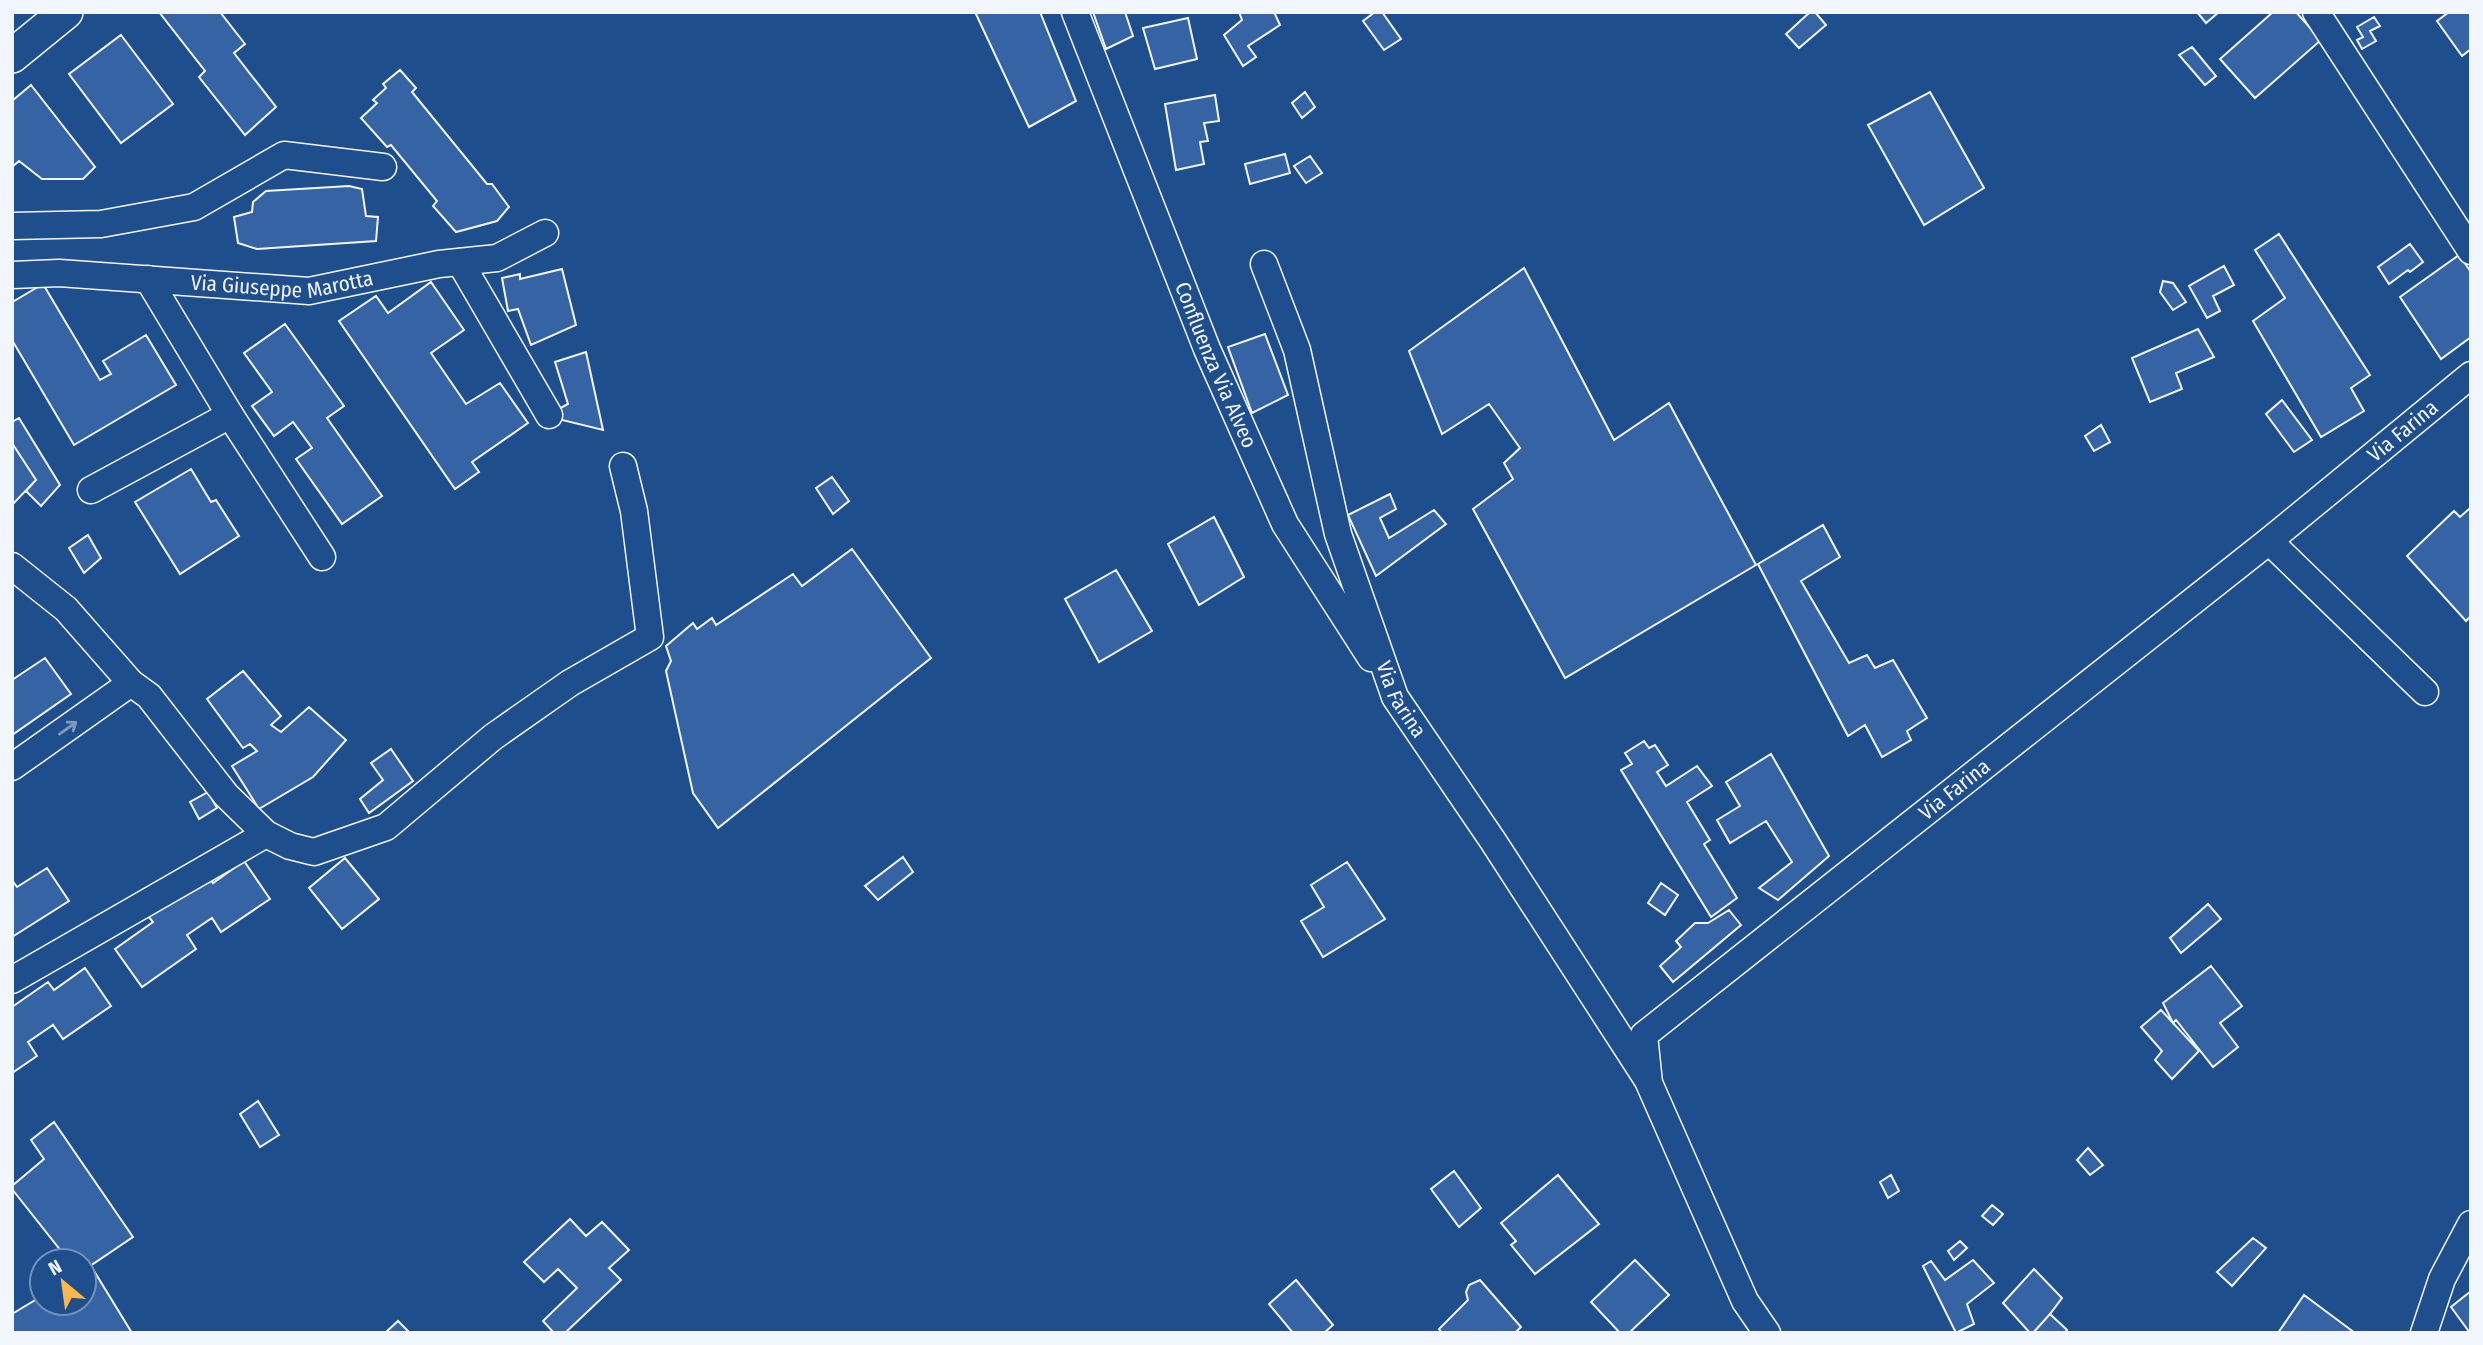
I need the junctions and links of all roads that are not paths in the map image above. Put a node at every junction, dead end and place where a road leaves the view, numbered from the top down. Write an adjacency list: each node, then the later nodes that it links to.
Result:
1 (66, 12): 4 (street)
2 (1075, 12): 23 (street, Confluenza Via Alveo)
3 (2316, 12): 8 (street)
4 (12, 56)
5 (383, 167): 6 (street)
6 (12, 226)
7 (545, 233): 9 (street, Via Giuseppe Marotta)
8 (2471, 251)
9 (460, 262): 12 (street, Via Giuseppe Marotta); 15 (street)
10 (1264, 264): 23 (street, Via Farina)
11 (12, 275): 12 (street, Via Giuseppe Marotta)
12 (148, 279): 14 (street)
13 (2471, 375): 18 (street, Via Farina)
14 (230, 415): 17 (street); 19 (street)
15 (549, 415)
16 (623, 466): 25 (street)
17 (91, 490)
18 (2269, 541): 22 (street); 27 (street, Via Farina)
19 (322, 556)
20 (12, 566): 21 (street)
21 (131, 683): 24 (street, one-way to 21); 25 (street)
22 (2425, 692)
23 (1395, 697): 27 (street, Via Farina)
24 (12, 767)
25 (266, 834): 26 (street)
26 (12, 980)
27 (1649, 1083): 29 (street, Via Farina)
28 (2471, 1224): 30 (street)
29 (1767, 1333)
30 (2424, 1333)

